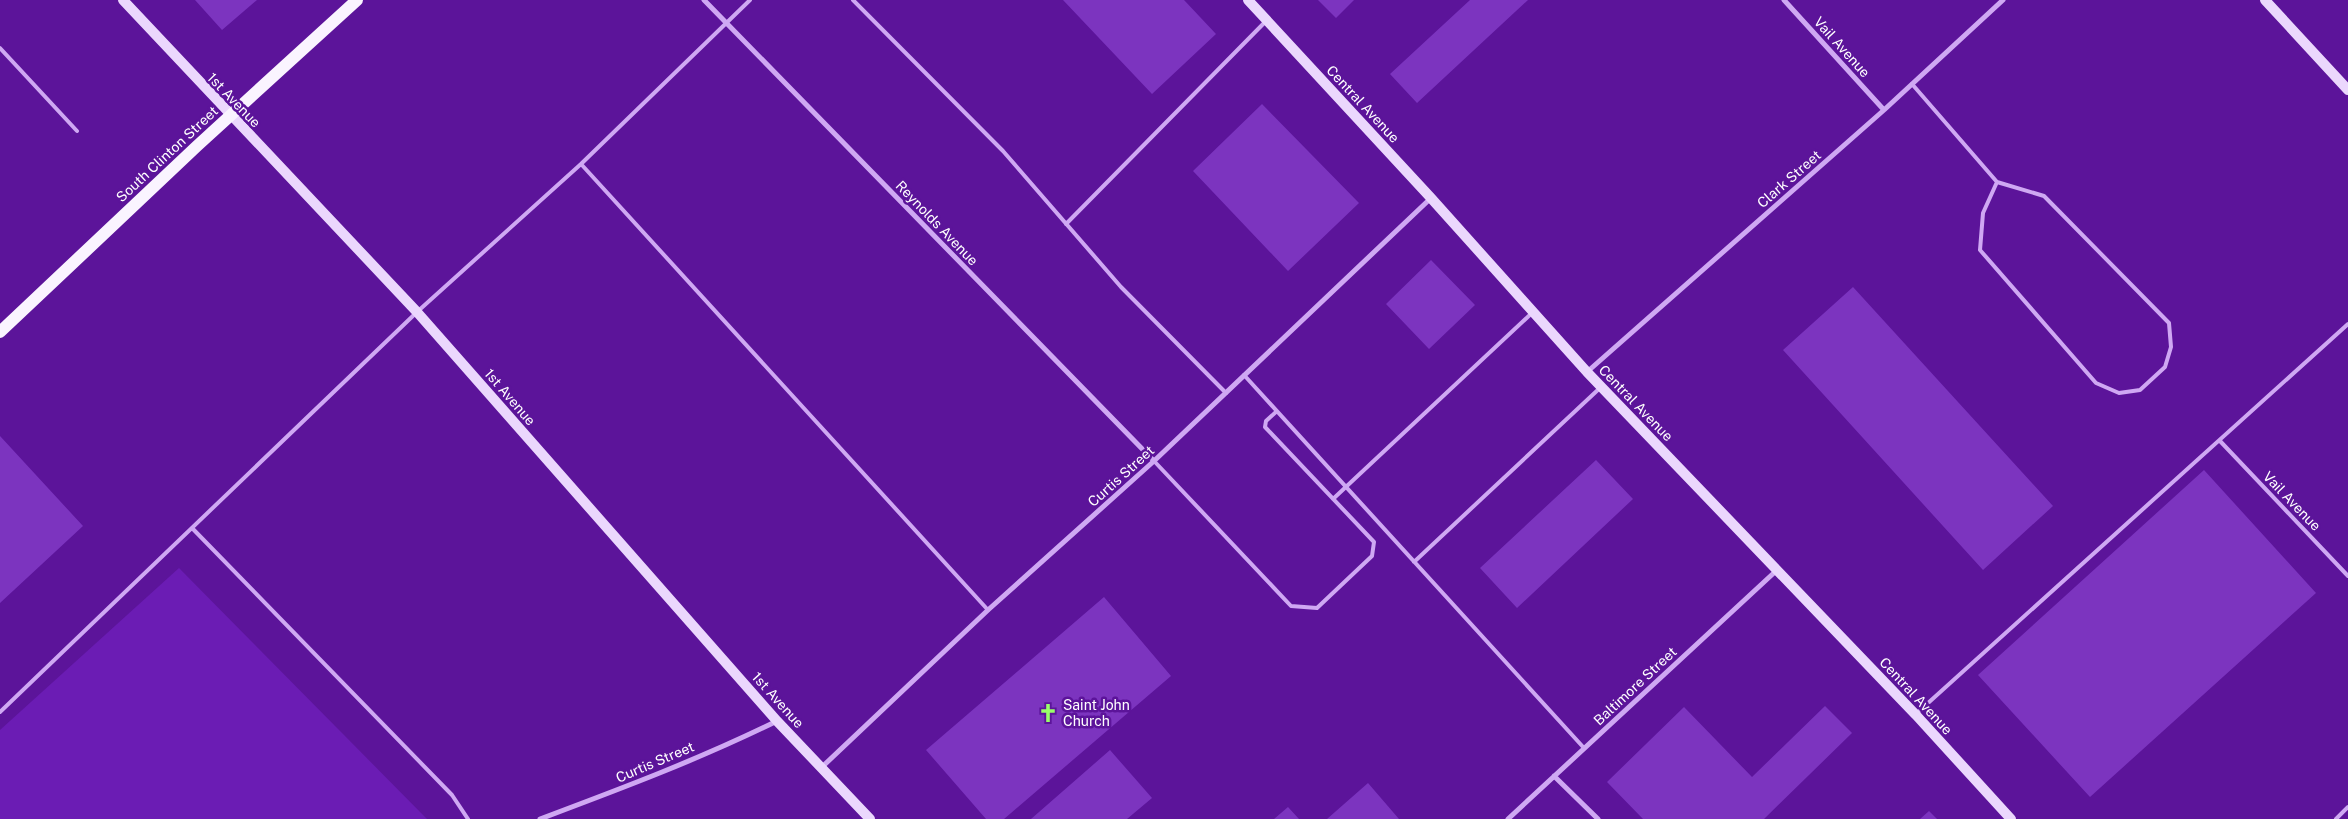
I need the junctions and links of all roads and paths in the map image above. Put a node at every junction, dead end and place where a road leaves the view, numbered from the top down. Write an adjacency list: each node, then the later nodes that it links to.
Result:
1 (122, 0): 16 (street, 1st Avenue)
2 (357, 0): 16 (main road, South Clinton Street)
3 (704, 0): 11 (street, Reynolds Avenue)
4 (750, 0): 11 (lane)
5 (853, 0): 21 (lane)
6 (1248, 0): 10 (street, Central Avenue)
7 (1784, 0): 15 (street, Vail Avenue)
8 (2003, 0): 13 (street, Clark Street)
9 (2265, 0): 14 (street)
10 (1267, 20): 20 (street, Central Avenue); 21 (lane)
11 (726, 23): 18 (lane); 32 (street, Reynolds Avenue)
12 (0, 48): 17 (lane)
13 (1912, 84): 15 (street, Clark Street); 19 (lane)
14 (2348, 90)
15 (1884, 110): 26 (street, Clark Street)
16 (230, 115): 22 (street, 1st Avenue); 25 (main road, South Clinton Street)
17 (78, 131)
18 (581, 164): 22 (lane); 39 (lane)
19 (1997, 182): 19 (lane)
20 (1431, 198): 23 (street, Central Avenue); 27 (street, Curtis Street)
21 (1066, 224): 29 (lane)
22 (417, 312): 35 (lane); 42 (street, 1st Avenue)
23 (1533, 312): 26 (street, Central Avenue); 33 (lane)
24 (2348, 324): 31 (lane)
25 (0, 332)
26 (1586, 372): 28 (street, Central Avenue)
27 (1244, 375): 29 (street, Curtis Street); 30 (lane)
28 (1601, 387): 36 (lane); 37 (street, Central Avenue)
29 (1226, 392): 32 (street, Curtis Street)
30 (1277, 411): 33 (lane); 34 (lane)
31 (2220, 441): 38 (lane, Vail Avenue); 41 (lane)
32 (1154, 461): 34 (lane); 39 (street, Curtis Street)
33 (1346, 486): 34 (lane); 36 (lane)
34 (1333, 498)
35 (192, 528): 40 (lane); 47 (lane)
36 (1414, 562): 43 (lane)
37 (1777, 570): 41 (street, Central Avenue); 43 (street, Baltimore Street)
38 (2348, 576)
39 (988, 610): 44 (street, Curtis Street)
40 (0, 712)
41 (1916, 715): 52 (street, Central Avenue)
42 (776, 721): 44 (street, 1st Avenue); 48 (street, Curtis Street)
43 (1584, 748): 45 (street, Baltimore Street)
44 (822, 767): 49 (street, 1st Avenue)
45 (1554, 776): 50 (street, Baltimore Street); 51 (street)
46 (2348, 808): 53 (lane)
47 (468, 819)
48 (540, 819)
49 (870, 819)
50 (1508, 819)
51 (1598, 819)
52 (2011, 819)
53 (2336, 819)

